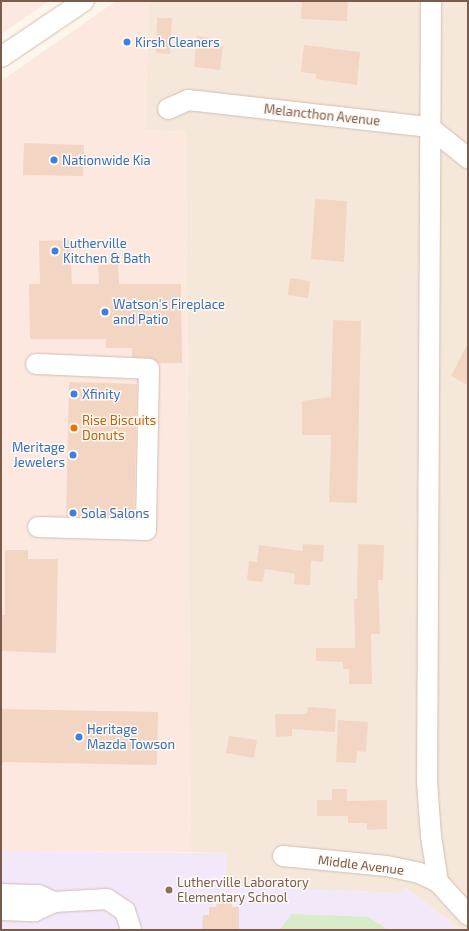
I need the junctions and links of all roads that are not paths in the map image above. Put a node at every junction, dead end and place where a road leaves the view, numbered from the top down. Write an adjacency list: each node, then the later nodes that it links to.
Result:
1 (84, 1): 3 (street)
2 (430, 1): 5 (street)
3 (1, 58)
4 (168, 109): 5 (street, Melancthon Avenue)
5 (429, 127): 6 (street); 10 (street)
6 (468, 158)
7 (36, 364): 8 (street)
8 (38, 527)
9 (283, 856): 10 (street, Middle Avenue)
10 (438, 882): 14 (street)
11 (1, 894): 12 (street)
12 (54, 902): 13 (street); 15 (street)
13 (1, 910)
14 (468, 915)
15 (131, 930)

